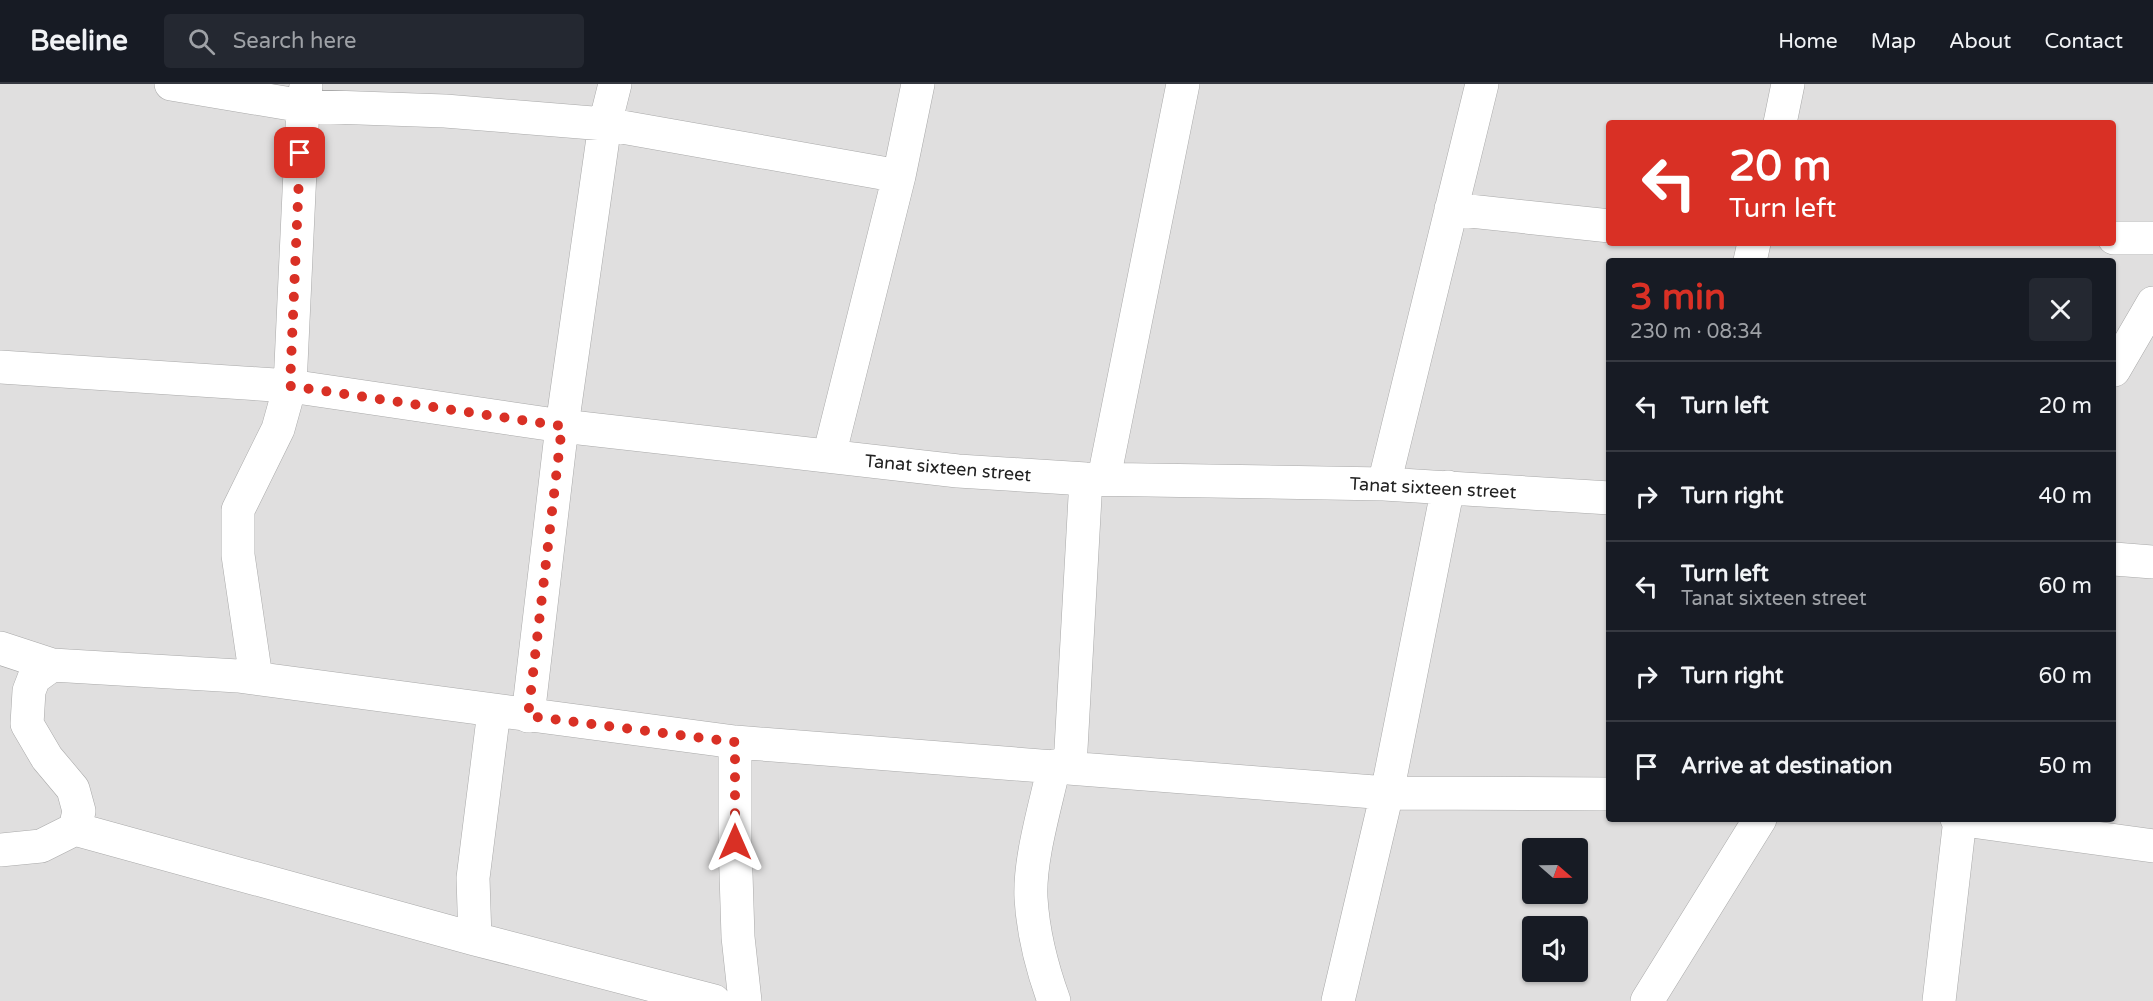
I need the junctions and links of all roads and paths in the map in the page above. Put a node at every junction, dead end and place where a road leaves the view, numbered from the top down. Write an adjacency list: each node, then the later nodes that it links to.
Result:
1 (171, 84): 7 (street)
2 (615, 84): 9 (street)
3 (918, 84): 10 (street)
4 (1183, 84): 21 (street)
5 (1482, 84): 11 (street)
6 (1788, 84): 8 (street)
7 (305, 95): 9 (street); 18 (street)
8 (1781, 120)
9 (605, 124): 10 (street); 19 (street)
10 (899, 176): 20 (street)
11 (1451, 209): 12 (street); 22 (street)
12 (1606, 226)
13 (2116, 238): 14 (street)
14 (2153, 238)
15 (2153, 303): 16 (street)
16 (2116, 367)
17 (0, 368): 18 (street, Tanat sixteen street)
18 (290, 386): 19 (street, Tanat sixteen street); 29 (street)
19 (562, 426): 20 (street, Tanat sixteen street); 31 (street)
20 (829, 456): 21 (street, Tanat sixteen street)
21 (1095, 479): 22 (street, Tanat sixteen street); 33 (street)
22 (1384, 484): 23 (street, Tanat sixteen street)
23 (1448, 488): 24 (street, Tanat sixteen street); 34 (street)
24 (1606, 498)
25 (2116, 559): 26 (street)
26 (2153, 562)
27 (0, 648): 28 (street)
28 (52, 665): 29 (street); 39 (street)
29 (256, 678): 30 (street)
30 (494, 711): 31 (street); 42 (street)
31 (528, 716): 32 (street)
32 (735, 742): 33 (street); 44 (street)
33 (1062, 767): 34 (street); 45 (street)
34 (1387, 793): 35 (street); 46 (street)
35 (1606, 794)
36 (1758, 822): 47 (street)
37 (1959, 822): 48 (street)
38 (1981, 822): 40 (street)
39 (75, 829): 41 (street); 42 (street)
40 (2153, 846)
41 (0, 850)
42 (475, 939): 43 (street)
43 (714, 1001)
44 (746, 1001)
45 (1054, 1001)
46 (1338, 1001)
47 (1647, 1001)
48 (1939, 1001)

